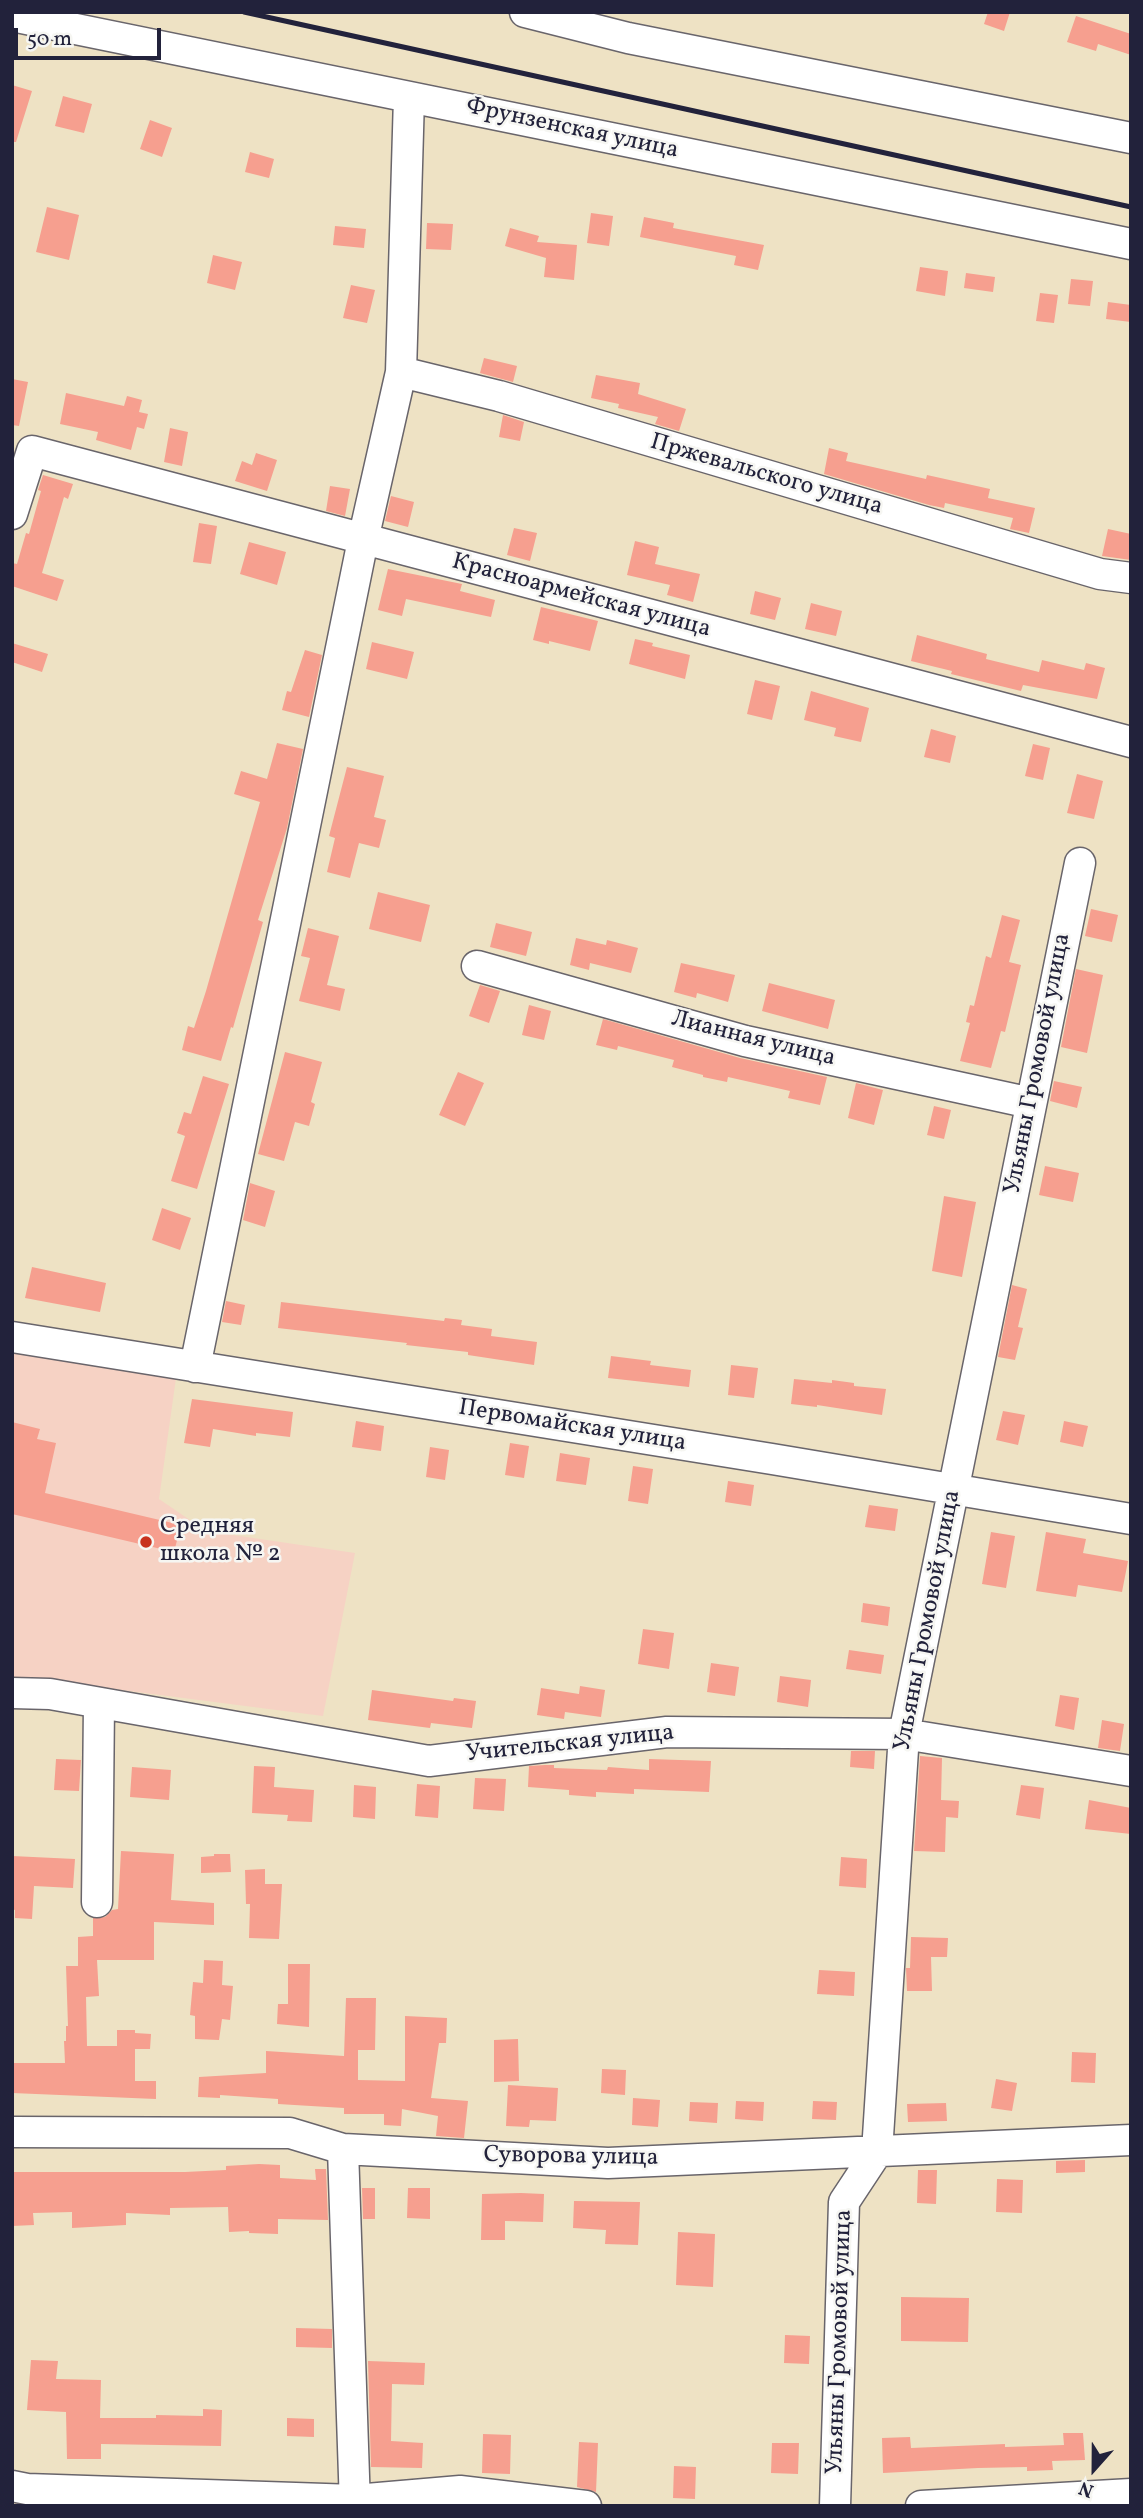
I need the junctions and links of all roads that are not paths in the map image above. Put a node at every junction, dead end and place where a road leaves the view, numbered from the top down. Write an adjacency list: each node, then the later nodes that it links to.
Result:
1 (525, 12): 4 (street)
2 (12, 16): 3 (street, Фрунзенская улица)
3 (409, 97): 5 (street, Фрунзенская улица); 6 (street)
4 (1131, 138)
5 (1131, 244)
6 (401, 372): 8 (street); 9 (street, Пржевальского улица)
7 (12, 514): 8 (street, Красноармейская улица)
8 (363, 540): 10 (street, Красноармейская улица); 15 (street)
9 (1131, 578)
10 (1131, 742)
11 (1080, 863): 13 (street, Ульяны Громовой улица)
12 (477, 967): 13 (street, Лианная улица)
13 (1031, 1103): 16 (street, Ульяны Громовой улица)
14 (12, 1337): 15 (street, Первомайская улица)
15 (195, 1367): 16 (street, Первомайская улица)
16 (953, 1490): 17 (street, Первомайская улица); 20 (street, Ульяны Громовой улица)
17 (1131, 1519)
18 (12, 1693): 19 (street, Учительская улица)
19 (99, 1703): 20 (street, Учительская улица); 22 (street)
20 (904, 1734): 21 (street, Учительская улица); 26 (street, Ульяны Громовой улица)
21 (1131, 1771)
22 (97, 1902)
23 (12, 2132): 25 (street, Суворова улица)
24 (1131, 2140): 26 (street, Суворова улица)
25 (343, 2149): 26 (street, Суворова улица); 29 (street)
26 (877, 2152): 31 (street, Ульяны Громовой улица)
27 (12, 2486): 29 (street)
28 (1131, 2494): 32 (street)
29 (355, 2503): 30 (street)
30 (586, 2506)
31 (835, 2506)
32 (920, 2506)

